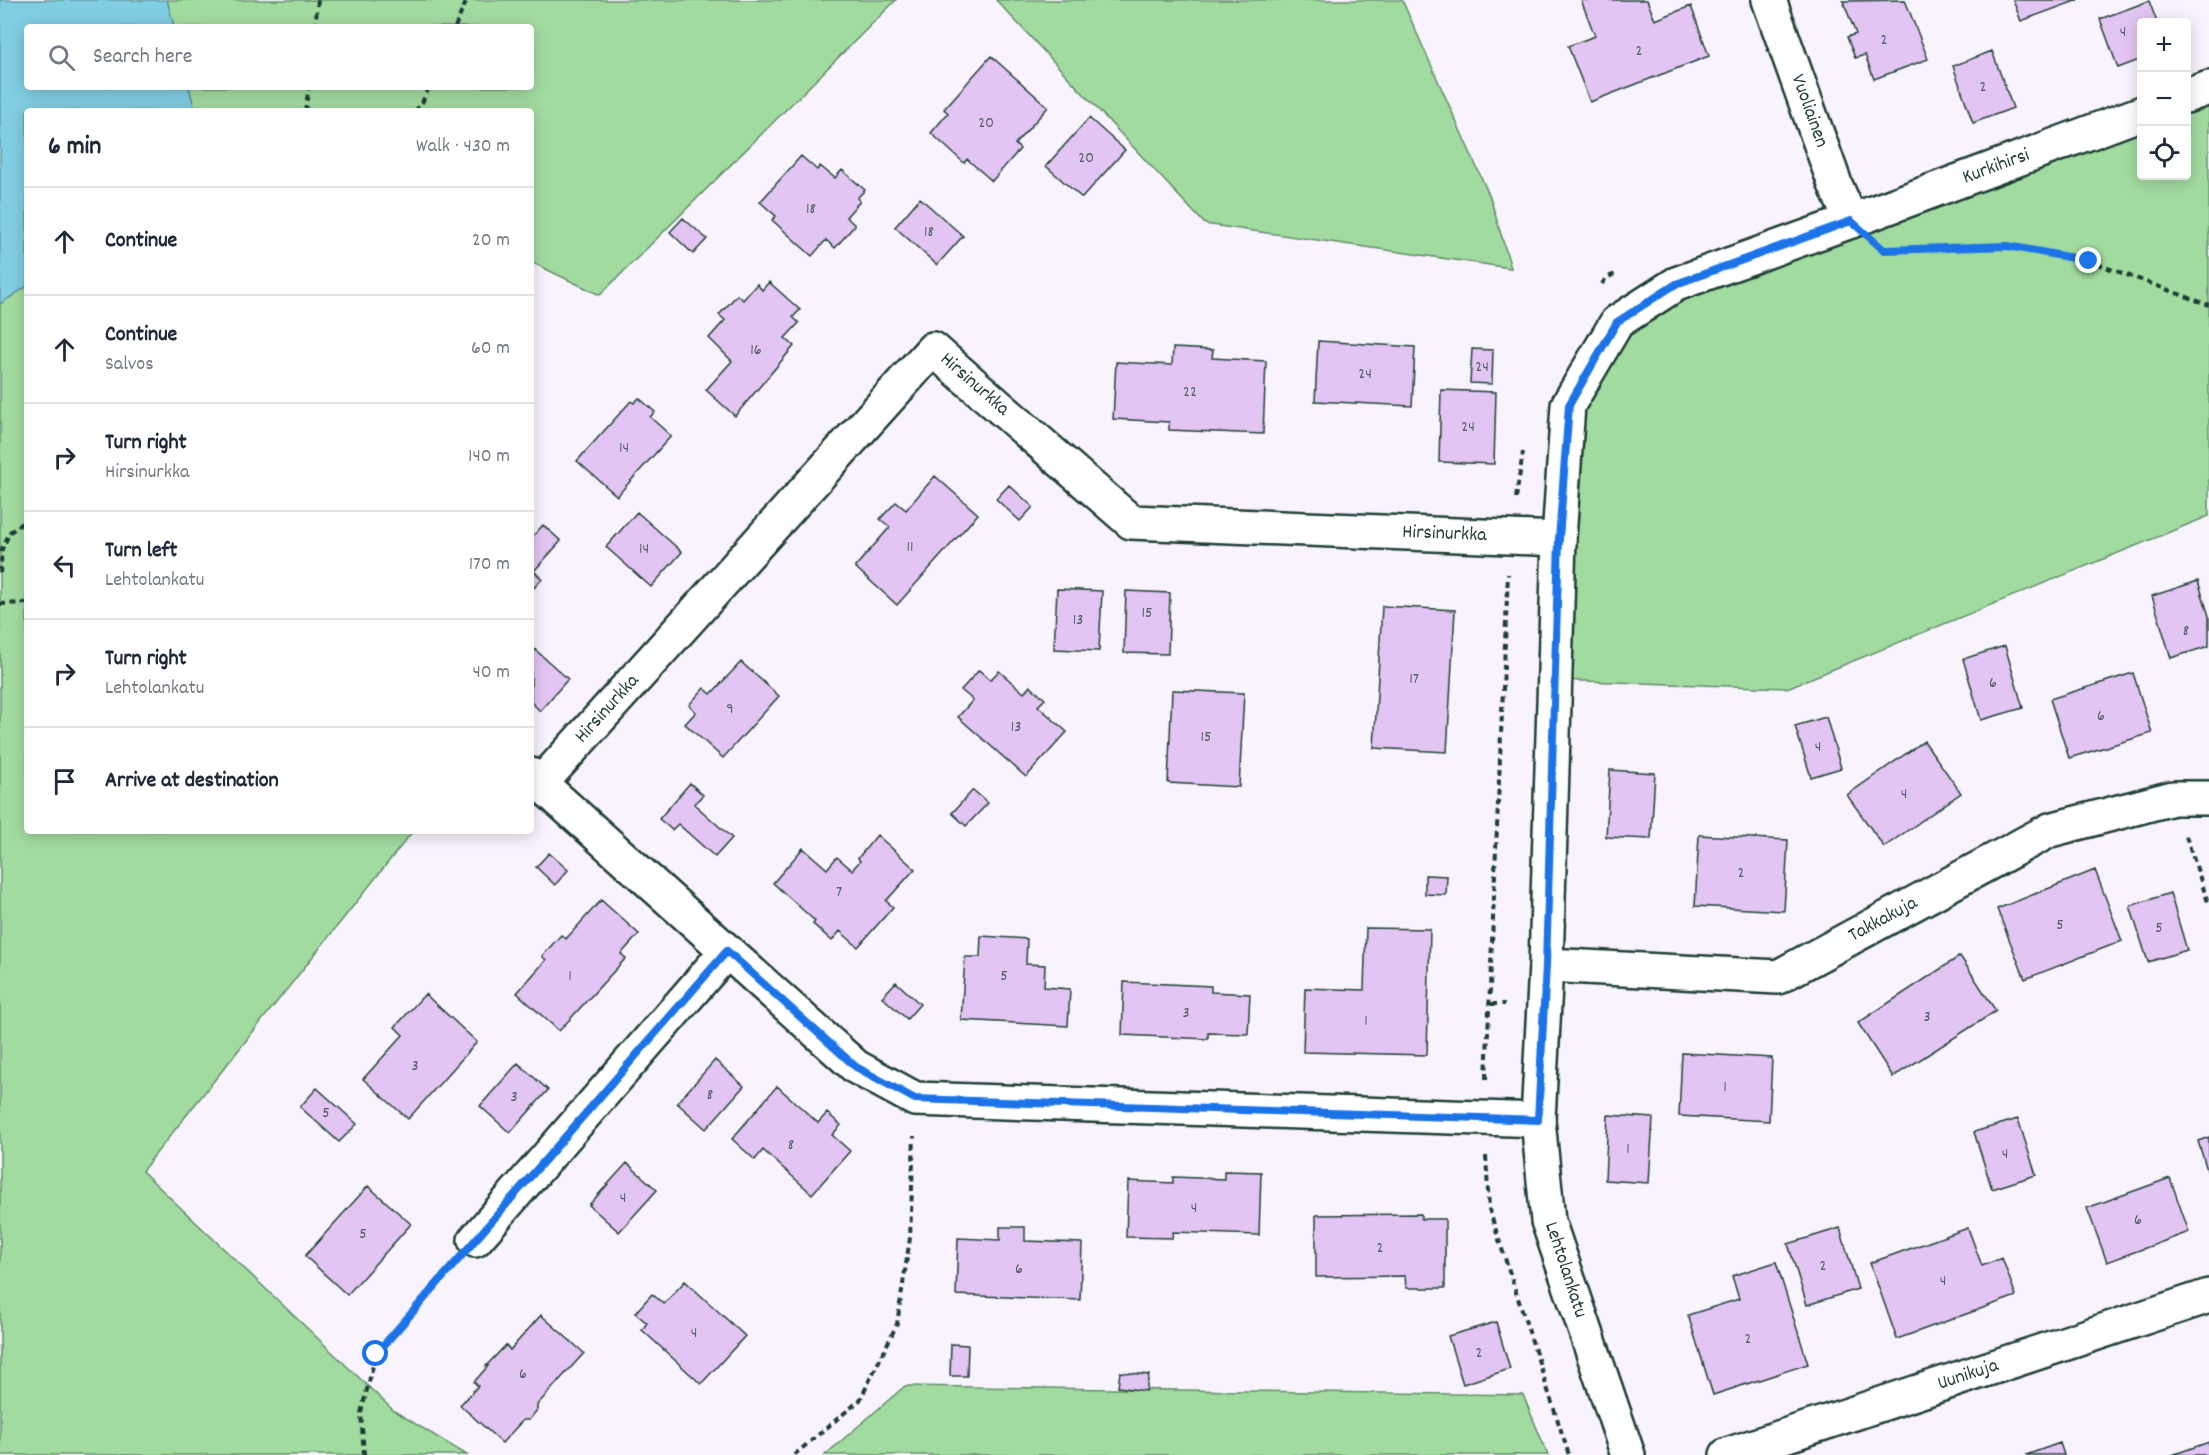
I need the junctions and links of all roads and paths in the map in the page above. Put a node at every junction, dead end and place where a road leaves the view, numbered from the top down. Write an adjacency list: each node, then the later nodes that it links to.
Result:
1 (318, 0): 4 (path)
2 (467, 0): 5 (path)
3 (1769, 0): 13 (street, Vuoliainen)
4 (315, 24)
5 (456, 24)
6 (2209, 88): 9 (street)
7 (308, 90): 10 (path)
8 (428, 90): 11 (path)
9 (2191, 95)
10 (305, 108)
11 (418, 108)
12 (2137, 115): 13 (street, Kurkihirsi)
13 (1851, 221): 14 (path); 16 (street, Lehtolankatu)
14 (2209, 305)
15 (24, 522): 17 (path)
16 (1559, 539): 20 (street, Hirsinurkka); 25 (street, Lehtolankatu)
17 (0, 573)
18 (24, 603): 19 (path)
19 (0, 604)
20 (536, 778): 24 (street, Hirsinurkka)
21 (2173, 798): 22 (street, Takkakuja); 23 (path); 25 (street, Takkakuja)
22 (2209, 798)
23 (2209, 905)
24 (727, 951): 26 (street, Hirsinurkka); 28 (street)
25 (1546, 965): 27 (street, Lehtolankatu)
26 (915, 1099): 27 (street, Hirsinurkka); 31 (path)
27 (1538, 1120): 32 (street, Lehtolankatu)
28 (475, 1240): 30 (path)
29 (2209, 1296): 33 (street, Uunikuja)
30 (364, 1455)
31 (794, 1455)
32 (1628, 1455)
33 (1727, 1455)

